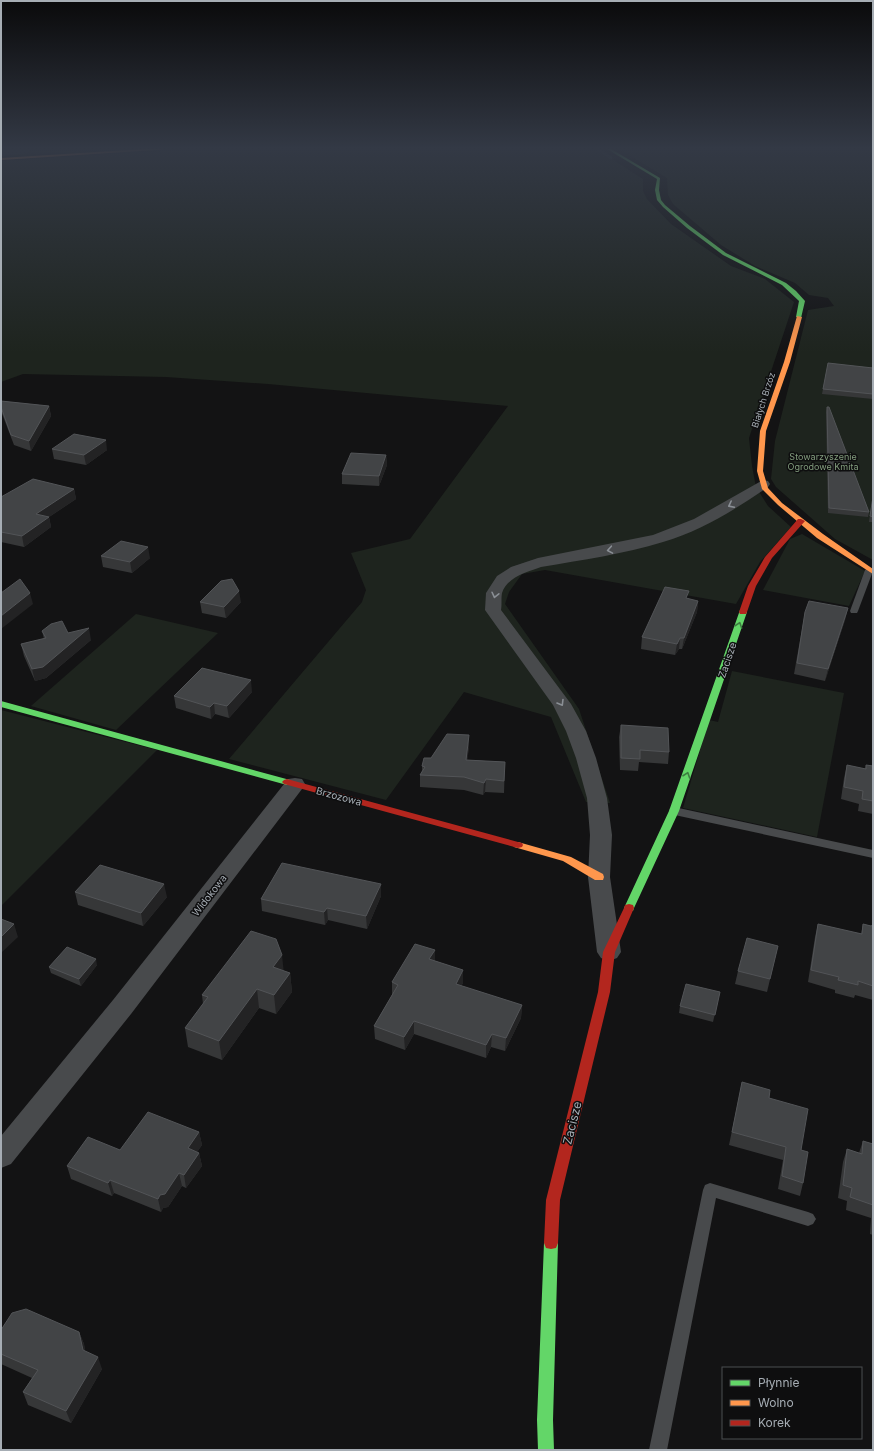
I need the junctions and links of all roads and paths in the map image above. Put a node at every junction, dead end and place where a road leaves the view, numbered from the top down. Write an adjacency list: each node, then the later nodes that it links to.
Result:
1 (677, 217): 2 (street, Białych Brzóz)
2 (763, 484): 3 (street); 10 (street, one-way to 10)
3 (801, 521): 4 (street); 8 (street, Zacisze, one-way to 3)
4 (871, 571): 5 (lane)
5 (854, 611)
6 (1, 704): 7 (street, Brzozowa)
7 (296, 784): 10 (street, Brzozowa); 12 (street, Widokowa)
8 (674, 811): 9 (lane); 11 (street, Zacisze)
9 (873, 854)
10 (599, 877): 11 (street)
11 (609, 952): 14 (street, Zacisze)
12 (1, 1156)
13 (808, 1219): 15 (lane)
14 (546, 1450)
15 (658, 1450)

